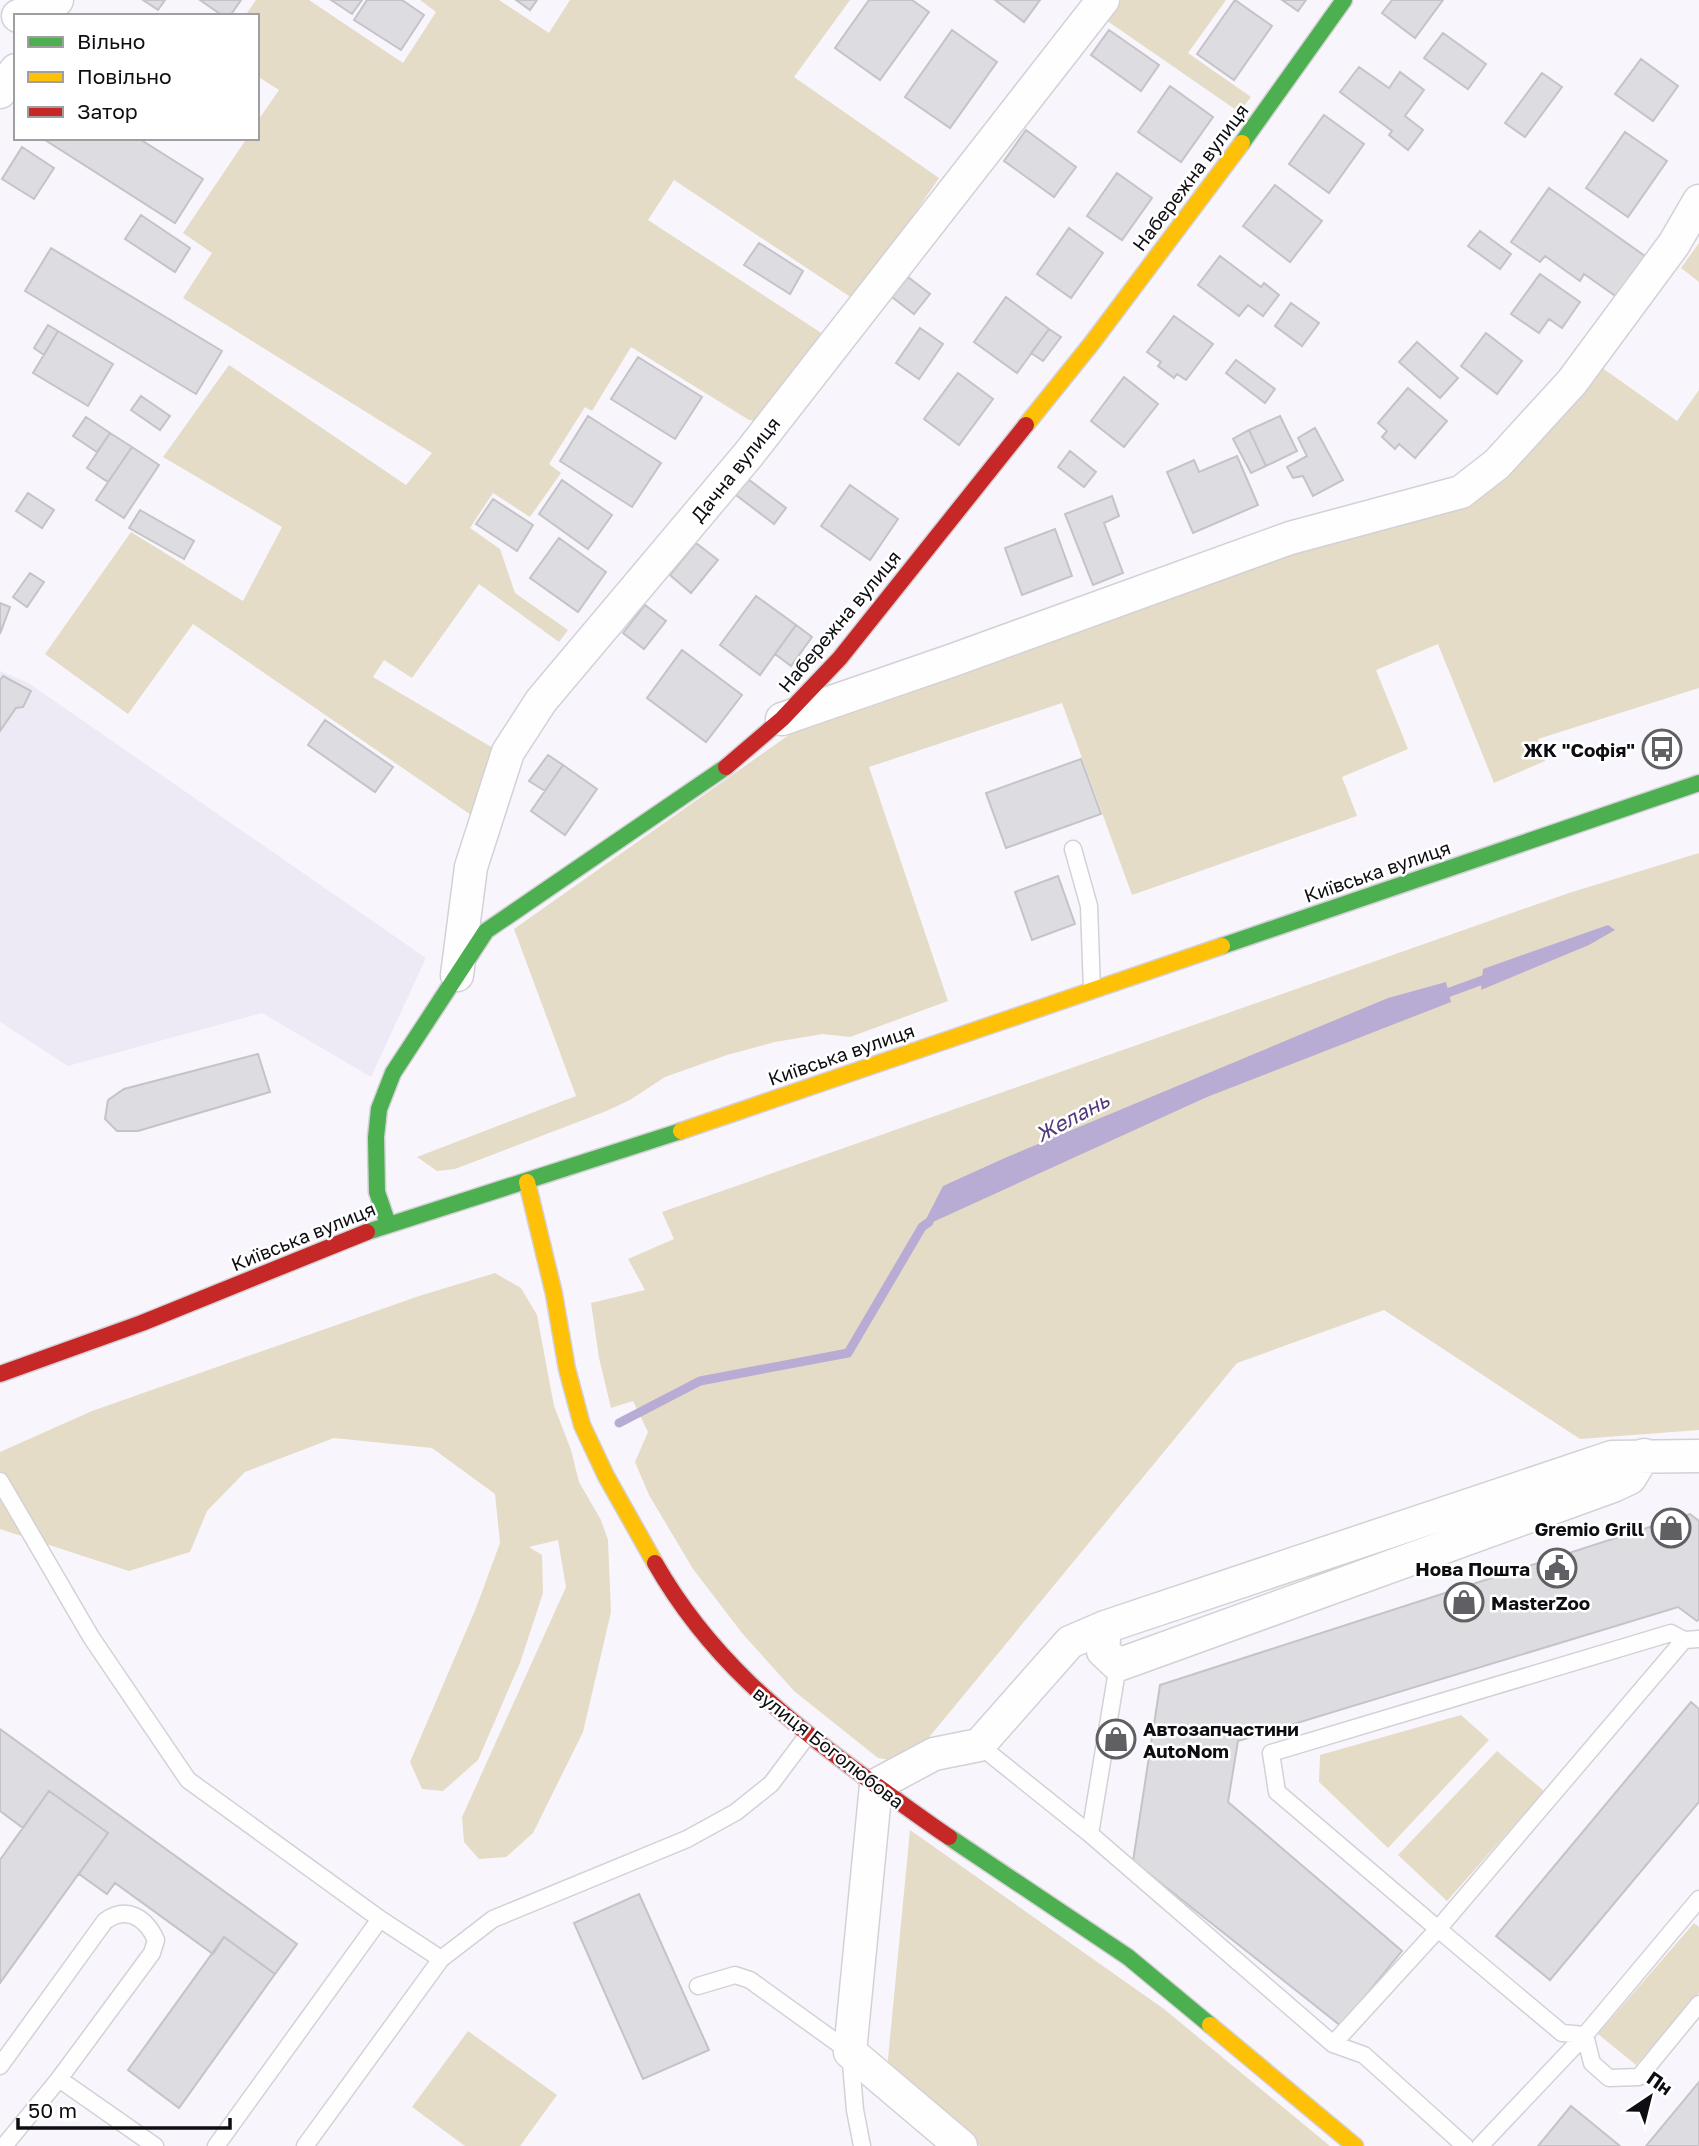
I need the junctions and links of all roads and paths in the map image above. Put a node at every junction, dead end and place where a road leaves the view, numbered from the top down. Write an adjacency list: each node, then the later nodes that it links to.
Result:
1 (57, 0): 4 (street)
2 (1103, 0): 11 (street, Дачна вулиця)
3 (1344, 0): 8 (street, Набережна вулиця)
4 (22, 14)
5 (14, 73): 6 (street)
6 (0, 92)
7 (1699, 201): 8 (street)
8 (782, 719): 11 (street, Набережна вулиця)
9 (1699, 783): 12 (street, Київська вулиця)
10 (1073, 849): 12 (lane)
11 (456, 979): 14 (street, Набережна вулиця)
12 (1093, 990): 13 (street, Київська вулиця)
13 (527, 1182): 14 (street, Київська вулиця); 22 (street, вулиця Боголюбова)
14 (388, 1224): 15 (street, Київська вулиця)
15 (0, 1374)
16 (1644, 1455): 17 (street); 19 (street); 21 (street)
17 (1699, 1456)
18 (0, 1481): 27 (lane)
19 (1105, 1627): 21 (street); 23 (street)
20 (1691, 1639): 28 (lane); 28 (lane)
21 (1118, 1665): 25 (lane)
22 (807, 1735): 24 (street, вулиця Боголюбова); 29 (lane)
23 (979, 1745): 24 (street); 25 (lane)
24 (876, 1785): 34 (street); 43 (street, вулиця Боголюбова)
25 (1090, 1834): 33 (lane)
26 (1699, 1899): 32 (lane)
27 (380, 1919): 29 (lane); 39 (lane)
28 (1438, 1929): 32 (lane); 33 (lane)
29 (441, 1959): 40 (lane)
30 (698, 1986): 34 (lane)
31 (1699, 2004): 32 (lane)
32 (1585, 2035): 45 (lane)
33 (1333, 2045): 44 (lane)
34 (850, 2052): 41 (lane); 42 (street)
35 (0, 2066): 36 (lane)
36 (59, 2079): 37 (lane); 38 (lane)
37 (4, 2146)
38 (155, 2146)
39 (216, 2146)
40 (305, 2146)
41 (862, 2146)
42 (961, 2146)
43 (1355, 2146)
44 (1465, 2146)
45 (1480, 2146)

